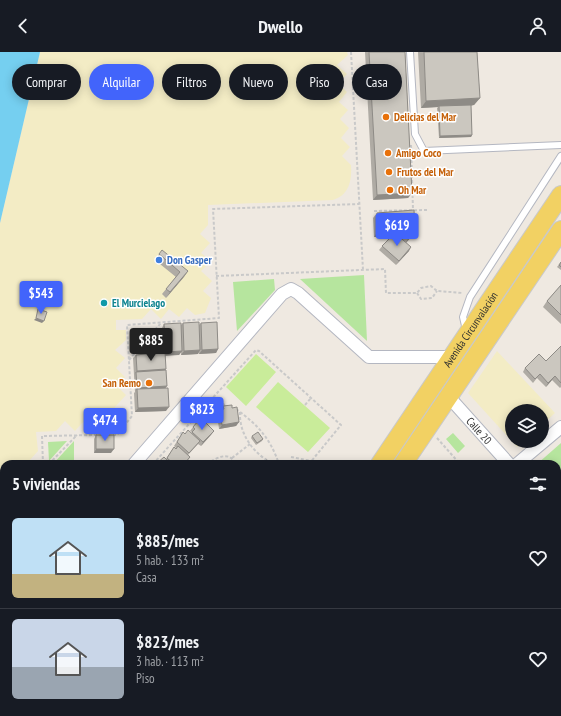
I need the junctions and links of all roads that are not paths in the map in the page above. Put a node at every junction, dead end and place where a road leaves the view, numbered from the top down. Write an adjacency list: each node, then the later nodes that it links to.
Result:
1 (410, 52): 2 (lane)
2 (561, 145)
3 (561, 156): 6 (lane)
4 (561, 195): 6 (main road, Avenida Circunvalación)
5 (561, 230): 8 (main road, Avenida Circunvalación)
6 (468, 335): 7 (main road, Avenida Circunvalación)
7 (453, 357): 10 (street); 11 (main road, Avenida Circunvalación)
8 (449, 396): 12 (main road, Avenida Circunvalación); 13 (street, Calle 20)
9 (561, 426): 14 (street)
10 (137, 460)
11 (383, 460)
12 (408, 460)
13 (505, 460)
14 (522, 460)

